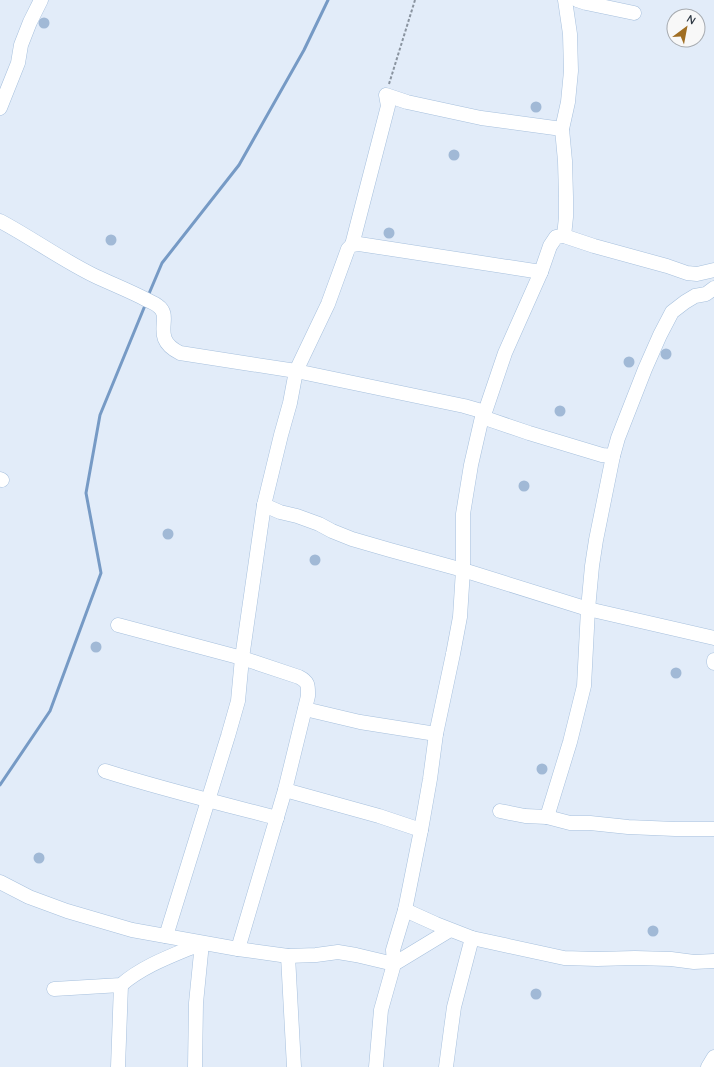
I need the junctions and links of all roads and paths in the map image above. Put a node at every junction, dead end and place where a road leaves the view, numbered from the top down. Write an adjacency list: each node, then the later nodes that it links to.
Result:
1 (41, 0): 7 (street)
2 (415, 0): 6 (path)
3 (565, 0): 8 (street)
4 (576, 0): 5 (street)
5 (634, 13)
6 (386, 95): 8 (street); 11 (street)
7 (0, 108)
8 (562, 129): 10 (street)
9 (0, 221): 15 (street)
10 (564, 236): 12 (street); 13 (street)
11 (352, 245): 13 (street); 15 (street)
12 (714, 269)
13 (542, 272): 16 (street)
14 (714, 288): 17 (street)
15 (296, 371): 16 (street); 18 (street)
16 (484, 414): 17 (street); 19 (street)
17 (613, 456): 20 (street)
18 (264, 505): 19 (street); 23 (street)
19 (463, 570): 20 (street); 27 (street)
20 (588, 609): 22 (street); 32 (street)
21 (118, 625): 23 (street)
22 (714, 638)
23 (242, 658): 26 (street); 30 (street)
24 (714, 660): 25 (street)
25 (714, 663)
26 (305, 709): 27 (street); 29 (street)
27 (436, 734): 35 (street)
28 (105, 771): 30 (street)
29 (285, 790): 33 (street); 35 (street)
30 (209, 800): 33 (street); 39 (street)
31 (500, 811): 32 (street)
32 (547, 817): 34 (street)
33 (277, 818): 42 (street)
34 (714, 829)
35 (421, 830): 37 (street)
36 (0, 882): 39 (street)
37 (405, 910): 38 (street); 45 (street)
38 (450, 930): 40 (street); 45 (street)
39 (166, 936): 41 (street)
40 (472, 938): 44 (street); 53 (street)
41 (202, 942): 42 (street); 46 (street); 50 (street)
42 (238, 949): 43 (street)
43 (288, 956): 45 (street); 51 (street)
44 (714, 961)
45 (394, 964): 52 (street)
46 (121, 985): 47 (street); 49 (street)
47 (54, 989)
48 (714, 1057): 54 (street)
49 (118, 1067)
50 (195, 1067)
51 (294, 1067)
52 (376, 1067)
53 (446, 1067)
54 (708, 1067)

